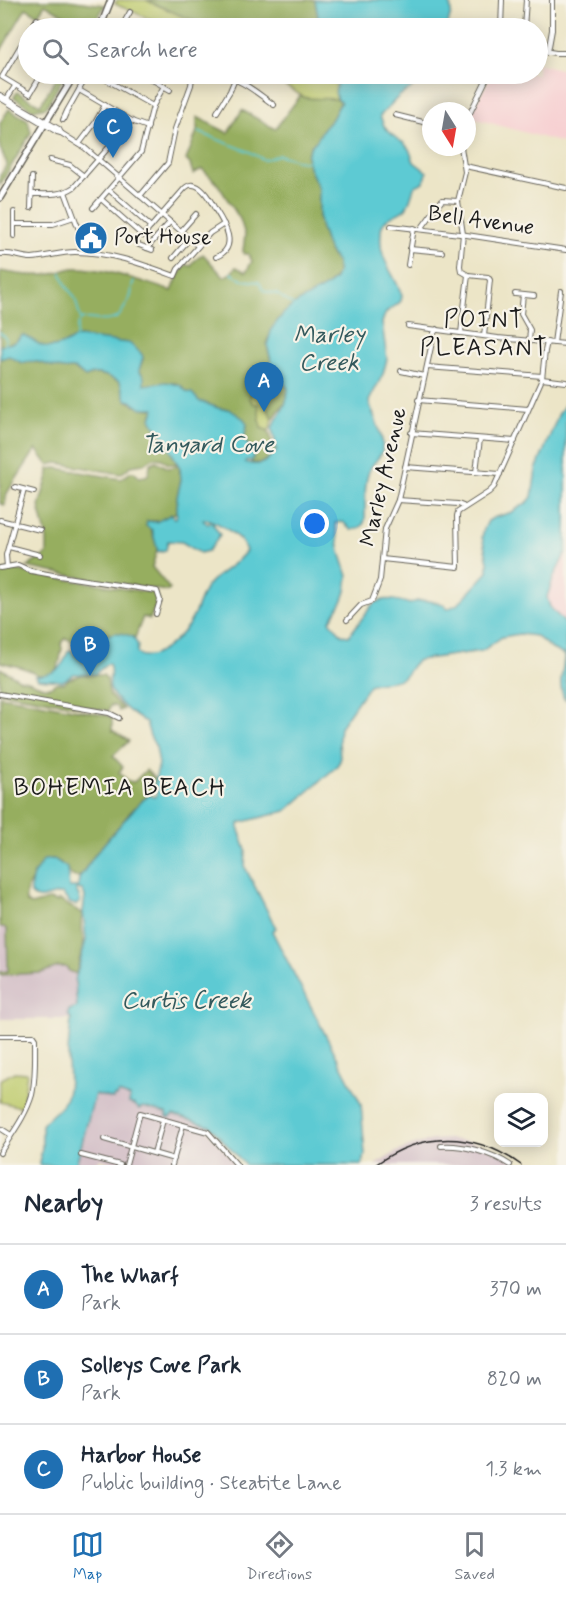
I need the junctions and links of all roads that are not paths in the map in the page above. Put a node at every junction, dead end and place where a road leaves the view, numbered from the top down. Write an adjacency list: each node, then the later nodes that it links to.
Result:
1 (111, 0): 6 (main road)
2 (502, 0): 8 (street)
3 (526, 0): 9 (street)
4 (552, 0): 11 (street)
5 (130, 12): 7 (street)
6 (103, 18)
7 (127, 18)
8 (501, 18)
9 (525, 18)
10 (18, 50): 22 (street)
11 (548, 52): 12 (street)
12 (566, 53)
13 (36, 84): 22 (street)
14 (67, 84): 37 (main road)
15 (82, 84): 24 (street)
16 (114, 84): 31 (street)
17 (161, 84): 23 (street)
18 (190, 84): 52 (street)
19 (233, 84): 32 (street)
20 (242, 84): 30 (street)
21 (484, 84): 28 (street)
22 (15, 86): 27 (street)
23 (164, 86): 25 (street); 31 (street)
24 (79, 90): 29 (street); 35 (street)
25 (170, 90)
26 (0, 96): 27 (street)
27 (6, 100): 37 (street)
28 (475, 102)
29 (105, 105): 34 (street); 39 (street)
30 (274, 105)
31 (153, 106): 38 (street)
32 (218, 112)
33 (395, 115): 36 (street)
34 (128, 119): 38 (street); 41 (street)
35 (63, 120)
36 (422, 122)
37 (44, 123): 39 (street); 51 (main road)
38 (148, 127): 46 (street)
39 (79, 144): 41 (street)
40 (462, 156): 43 (street)
41 (98, 159): 44 (street); 46 (street)
42 (50, 160): 44 (street)
43 (465, 166): 47 (street); 54 (street)
44 (84, 176): 49 (street)
45 (32, 177): 50 (street)
46 (119, 178): 48 (street); 52 (street)
47 (566, 188)
48 (109, 190): 53 (street); 65 (street)
49 (65, 192): 50 (street); 60 (street)
50 (32, 194): 55 (street)
51 (0, 196)
52 (140, 196): 58 (street)
53 (101, 199): 56 (street); 65 (street)
54 (458, 201): 67 (street); 69 (street)
55 (31, 208)
56 (93, 208)
57 (14, 212): 62 (street)
58 (161, 214): 61 (street); 63 (street); 65 (street)
59 (196, 214): 68 (street)
60 (74, 217): 62 (street); 76 (street)
61 (170, 222): 68 (street); 72 (street)
62 (14, 224): 70 (street)
63 (224, 224): 73 (street); 79 (street)
64 (392, 226): 66 (street, Bell Avenue)
65 (151, 227)
66 (414, 228): 67 (street, Bell Avenue); 74 (street)
67 (421, 229): 69 (street, Bell Avenue)
68 (181, 231): 71 (street)
69 (463, 234): 75 (street, Bell Avenue); 82 (street)
70 (14, 236)
71 (189, 239): 73 (street); 80 (street)
72 (140, 245)
73 (198, 246): 76 (street)
74 (410, 249): 77 (street); 81 (street)
75 (566, 250)
76 (85, 252): 78 (street)
77 (442, 252)
78 (0, 255)
79 (216, 257)
80 (173, 258)
81 (408, 265)
82 (468, 275): 89 (street); 90 (street)
83 (561, 291): 93 (street)
84 (515, 294): 85 (street)
85 (523, 295): 86 (street); 91 (street)
86 (534, 296)
87 (408, 326): 88 (street)
88 (437, 330): 89 (street); 95 (street, Marley Avenue)
89 (461, 333): 90 (street)
90 (484, 336): 91 (street)
91 (529, 341): 92 (street)
92 (547, 342): 93 (street); 98 (street)
93 (554, 343): 94 (street)
94 (566, 344)
95 (426, 366): 97 (street, Marley Avenue); 98 (street)
96 (401, 371): 97 (street)
97 (424, 376): 100 (street, Marley Avenue)
98 (542, 378): 99 (street); 101 (street)
99 (566, 382)
100 (418, 400): 101 (street); 102 (street, Marley Avenue)
101 (528, 409): 104 (street)
102 (411, 433): 103 (street); 105 (street, Marley Avenue)
103 (480, 439): 104 (street); 106 (street)
104 (515, 441): 107 (street)
105 (405, 467): 106 (street); 111 (street, Marley Avenue)
106 (476, 472): 107 (street)
107 (500, 474): 112 (street)
108 (15, 487): 109 (street)
109 (24, 490): 110 (street); 114 (street)
110 (34, 492)
111 (398, 500): 112 (street); 118 (street, Marley Avenue)
112 (464, 507): 118 (street)
113 (0, 520): 114 (street)
114 (15, 524): 115 (street); 116 (street)
115 (40, 530)
116 (9, 547): 117 (street); 119 (street)
117 (40, 555)
118 (382, 559): 122 (street, Marley Avenue)
119 (7, 567): 120 (street); 121 (street)
120 (0, 568)
121 (156, 614)
122 (347, 620)
123 (0, 694): 124 (street)
124 (119, 718)
125 (0, 1036): 129 (street)
126 (163, 1120): 127 (street); 131 (street); 134 (street)
127 (183, 1125): 136 (street); 140 (street)
128 (0, 1128): 129 (street)
129 (11, 1135): 133 (street)
130 (104, 1139): 131 (street)
131 (131, 1146): 134 (street); 138 (street)
132 (441, 1146): 141 (street)
133 (0, 1153)
134 (154, 1153): 136 (street)
135 (81, 1155): 137 (street)
136 (174, 1159): 139 (street)
137 (120, 1165)
138 (126, 1165)
139 (172, 1165)
140 (237, 1165)
141 (510, 1165)

